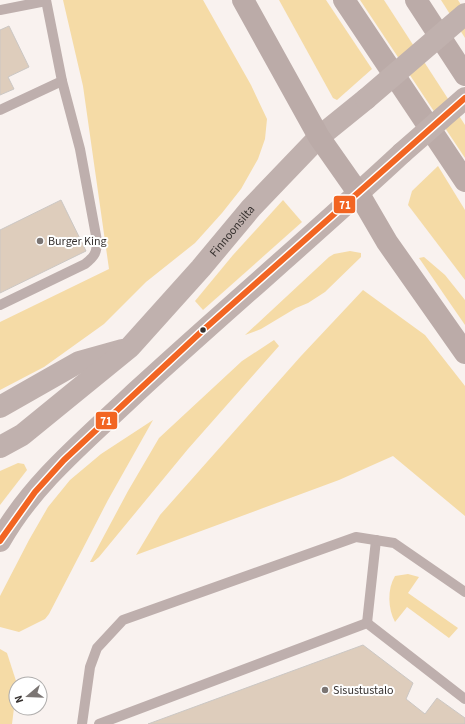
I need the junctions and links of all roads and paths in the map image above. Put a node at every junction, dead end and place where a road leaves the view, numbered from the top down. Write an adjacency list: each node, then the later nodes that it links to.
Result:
1 (46, 0): 5 (lane); 8 (lane)
2 (243, 0): 11 (highway)
3 (344, 0): 12 (highway)
4 (416, 0): 7 (highway)
5 (0, 10)
6 (465, 14): 11 (main road, Finnoonsilta, bridge)
7 (465, 75)
8 (62, 81): 10 (lane); 14 (lane)
9 (465, 98): 13 (main road, bridge)
10 (0, 110)
11 (319, 137): 13 (highway); 15 (main road, Finnoonsilta)
12 (465, 181)
13 (358, 194): 16 (highway); 20 (main road)
14 (0, 305)
15 (130, 347): 17 (main road); 18 (main road, Finnoonsilta)
16 (465, 354)
17 (0, 407)
18 (0, 447)
19 (376, 540): 21 (lane); 22 (lane); 24 (lane)
20 (0, 542)
21 (465, 592)
22 (367, 623): 23 (lane); 25 (lane)
23 (465, 699)
24 (82, 724)
25 (99, 724)

